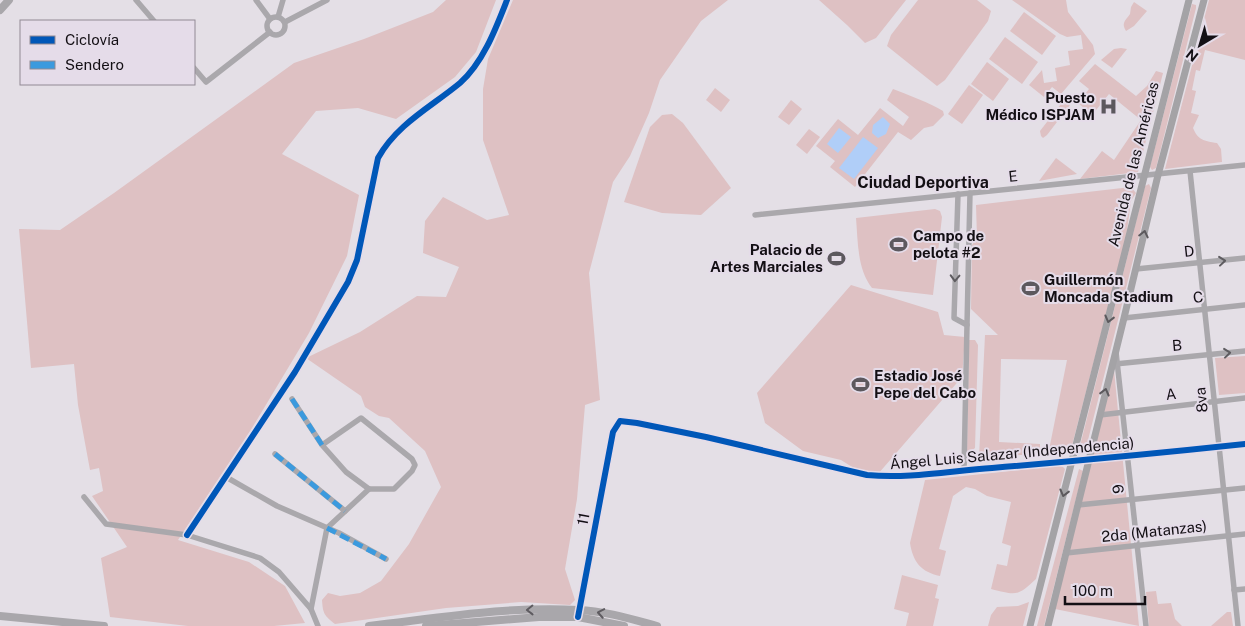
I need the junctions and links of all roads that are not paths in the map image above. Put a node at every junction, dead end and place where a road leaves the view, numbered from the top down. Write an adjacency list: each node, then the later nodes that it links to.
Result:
1 (9, 0): 9 (highway)
2 (136, 0): 12 (street)
3 (256, 0): 11 (street)
4 (282, 0): 10 (street)
5 (328, 0): 13 (street)
6 (507, 0): 47 (street)
7 (1189, 0): 19 (main road, Avenida de las Américas)
8 (1204, 0): 18 (main road, Avenida de las Américas)
9 (0, 10)
10 (278, 17): 11 (street); 13 (street)
11 (270, 19): 14 (street)
12 (153, 20)
13 (285, 22): 14 (street)
14 (270, 32): 15 (street)
15 (195, 69)
16 (1245, 165): 17 (street, E)
17 (1190, 171): 18 (street, E); 24 (street, 8va)
18 (1158, 174): 19 (street, E); 25 (main road, Avenida de las Américas, one-way to 18)
19 (1144, 176): 20 (street, E); 45 (main road, Avenida de las Américas, one-way to 45)
20 (970, 193): 21 (street, E); 29 (street)
21 (958, 194): 22 (street, E); 29 (street, one-way to 29)
22 (755, 215)
23 (1245, 258): 24 (street, D, one-way to 23)
24 (1200, 263): 25 (street, D); 27 (street, 8va)
25 (1136, 269): 28 (main road, Avenida de las Américas)
26 (1245, 305): 27 (street, C)
27 (1204, 309): 28 (street, C); 31 (street, 8va)
28 (1124, 318): 32 (main road, Avenida de las Américas)
29 (967, 325): 46 (street)
30 (1245, 351): 31 (street, B, one-way to 30)
31 (1209, 355): 32 (street, B); 35 (street, 8va)
32 (1115, 364): 36 (street, 9); 37 (main road, Avenida de las Américas, one-way to 32)
33 (292, 398): 40 (street)
34 (1245, 398): 35 (street, A)
35 (1214, 402): 36 (street, A); 41 (street, 8va)
36 (1122, 411): 37 (street, A); 43 (street, 9)
37 (1100, 415): 44 (main road, Avenida de las Américas)
38 (613, 432): 46 (street, Ángel Luis Salazar (Independencia)); 66 (street, 11)
39 (1245, 444): 41 (street, Ángel Luis Salazar (Independencia))
40 (322, 445): 49 (street); 49 (street)
41 (1219, 447): 43 (street, Ángel Luis Salazar (Independencia)); 50 (street, 8va)
42 (275, 454): 54 (street)
43 (1127, 456): 44 (street, Ángel Luis Salazar (Independencia)); 52 (street, 9)
44 (1088, 460): 45 (street, Ángel Luis Salazar (Independencia)); 53 (main road, Avenida de las Américas)
45 (1072, 462): 46 (street, Ángel Luis Salazar (Independencia)); 75 (main road, Avenida de las Américas, one-way to 75)
46 (964, 470)
47 (226, 477): 55 (street); 57 (street)
48 (1245, 488): 50 (street)
49 (368, 489): 54 (street)
50 (1224, 490): 52 (street); 58 (street, 8va)
51 (84, 497): 57 (street)
52 (1132, 500): 53 (street); 59 (street, 9)
53 (1078, 505): 60 (main road, Avenida de las Américas)
54 (345, 511): 55 (street)
55 (327, 528): 61 (street); 64 (street)
56 (1245, 534): 58 (street, 2da (Matanzas))
57 (186, 535): 64 (street)
58 (1228, 536): 59 (street, 2da (Matanzas)); 63 (street, 8va)
59 (1137, 546): 60 (street, 2da (Matanzas)); 77 (street, 9)
60 (1066, 553): 76 (main road, Avenida de las Américas)
61 (386, 559)
62 (1245, 589): 63 (street)
63 (1234, 590): 78 (street, 8va)
64 (311, 609): 70 (street)
65 (0, 611): 68 (highway)
66 (578, 614): 71 (highway, one-way to 71); 72 (highway); 73 (highway); 74 (highway, one-way to 66)
67 (0, 616): 68 (highway)
68 (72, 623): 69 (highway)
69 (104, 626)
70 (318, 626)
71 (369, 626)
72 (426, 626)
73 (624, 626)
74 (657, 626)
75 (1030, 626)
76 (1048, 626)
77 (1146, 626)
78 (1238, 626)

